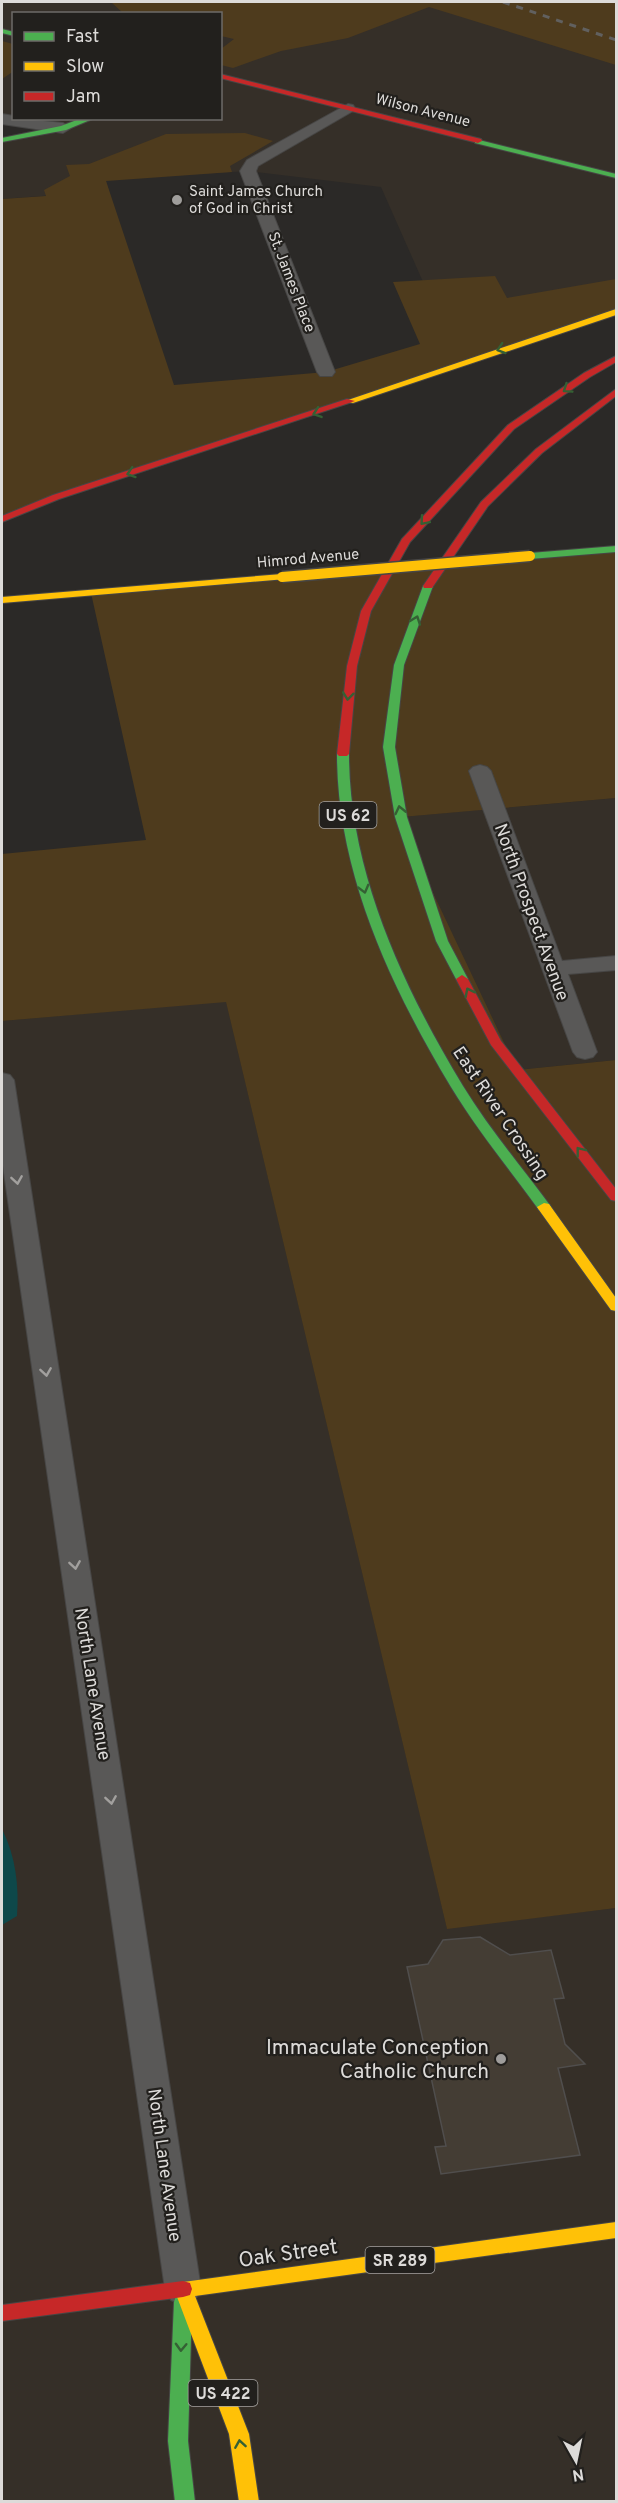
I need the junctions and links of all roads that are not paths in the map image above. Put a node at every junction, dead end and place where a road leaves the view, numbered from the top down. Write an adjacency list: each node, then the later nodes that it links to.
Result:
1 (222, 76): 2 (main road, Wilson Avenue)
2 (348, 108): 7 (main road, Wilson Avenue); 10 (street, St. James Place)
3 (2, 119): 5 (street)
4 (85, 120): 5 (main road)
5 (63, 128): 6 (main road)
6 (2, 140)
7 (616, 176)
8 (616, 312): 12 (main road, one-way to 12)
9 (616, 359): 21 (main road, East River Crossing / US 62, one-way to 21)
10 (326, 372)
11 (616, 392): 20 (main road, East River Crossing / US 62, one-way to 11)
12 (2, 519)
13 (616, 549): 14 (main road, Himrod Avenue, bridge)
14 (2, 600)
15 (480, 771): 17 (street, North Prospect Avenue)
16 (616, 963): 17 (street)
17 (553, 969): 18 (street, North Prospect Avenue)
18 (585, 1052)
19 (2, 1080): 23 (street, North Lane Avenue, one-way to 23)
20 (616, 1197)
21 (616, 1307)
22 (616, 2230): 23 (main road, Oak Street / SR 289)
23 (183, 2289): 24 (main road, Oak Street); 25 (main road, US 422, one-way to 25); 26 (main road, US 422, one-way to 23)
24 (2, 2313)
25 (185, 2502)
26 (249, 2502)

